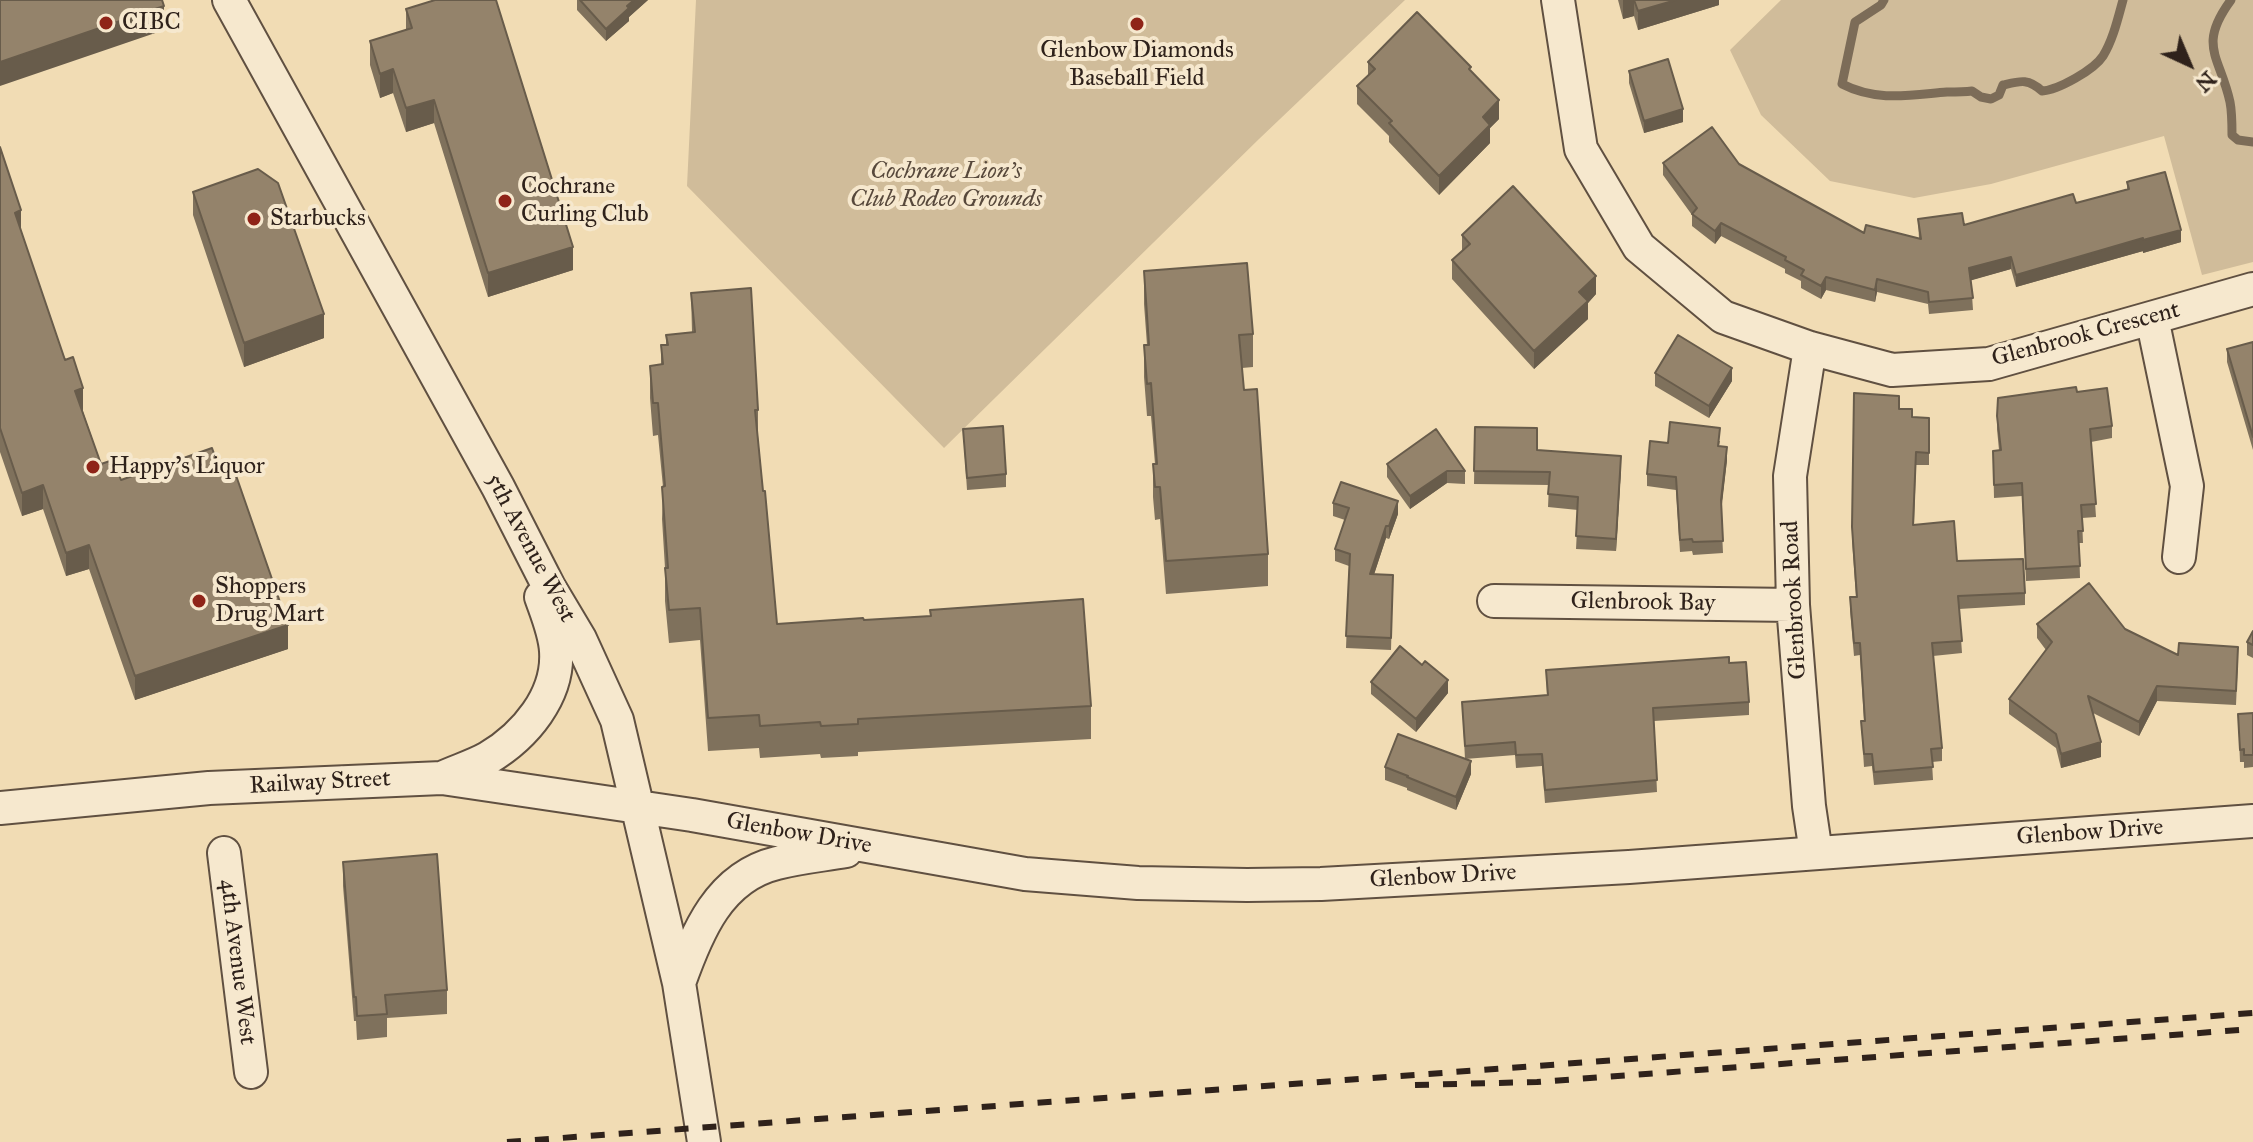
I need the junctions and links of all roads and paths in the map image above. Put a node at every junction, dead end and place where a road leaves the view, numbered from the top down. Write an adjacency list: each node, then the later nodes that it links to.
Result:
1 (229, 0): 6 (street, 5th Avenue West)
2 (1558, 0): 5 (street, Glenbrook Crescent)
3 (2253, 289): 4 (street, Glenbrook Crescent)
4 (2152, 318): 5 (street, Glenbrook Crescent); 7 (street)
5 (1810, 348): 9 (street, Glenbrook Road)
6 (520, 533): 10 (street); 11 (street, 5th Avenue West)
7 (2179, 557)
8 (1494, 601): 9 (street, Glenbrook Bay)
9 (1793, 605): 16 (street, Glenbrook Road)
10 (442, 778): 11 (street, Railway Street); 12 (street, Railway Street)
11 (638, 807): 14 (street, Glenbow Drive); 17 (street, 5th Avenue West)
12 (0, 808)
13 (2253, 821): 16 (street, Glenbow Drive)
14 (870, 847): 16 (street, Glenbow Drive); 17 (street)
15 (224, 853): 18 (street, 4th Avenue West)
16 (1816, 853)
17 (679, 983): 19 (street, 5th Avenue West)
18 (251, 1072)
19 (704, 1142)

